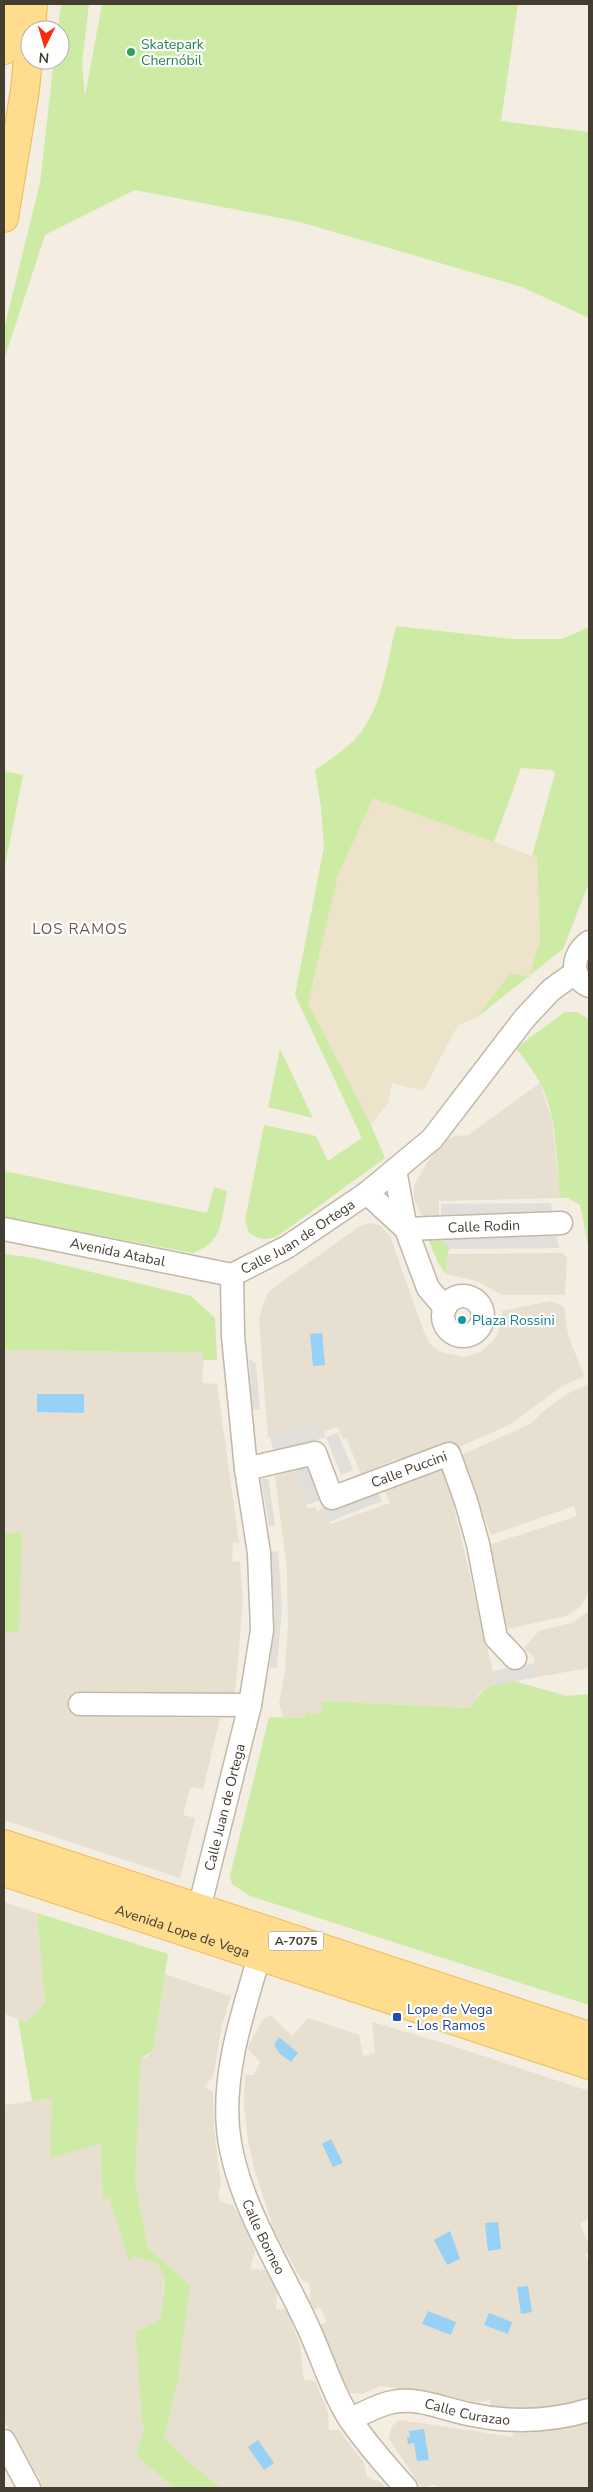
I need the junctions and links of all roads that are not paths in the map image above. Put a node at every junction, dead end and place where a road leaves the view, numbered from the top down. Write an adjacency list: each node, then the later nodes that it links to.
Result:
1 (8, 4): 4 (main road)
2 (33, 4): 3 (main road)
3 (32, 20)
4 (4, 50)
5 (27, 70): 6 (main road)
6 (4, 218)
7 (587, 940): 8 (street)
8 (582, 979): 9 (street, Calle Juan de Ortega)
9 (395, 1170): 10 (street, Calle Juan de Ortega); 13 (street)
10 (367, 1193): 13 (street); 14 (street, Calle Juan de Ortega)
11 (561, 1224): 13 (street, Calle Rodin)
12 (4, 1229): 14 (street, Avenida Atabal)
13 (406, 1229): 15 (street)
14 (232, 1275): 16 (street, Calle Juan de Ortega)
15 (444, 1308)
16 (246, 1469): 17 (street, Calle Puccini); 19 (street, Calle Juan de Ortega)
17 (515, 1658)
18 (80, 1704): 19 (street)
19 (250, 1705): 22 (street, Calle Juan de Ortega)
20 (4, 1844): 22 (main road, Avenida Lope de Vega / A-7075)
21 (4, 1872): 23 (main road, Avenida Lope de Vega / A-7075)
22 (199, 1909): 24 (main road, Avenida Lope de Vega / A-7075)
23 (259, 1957): 25 (main road, Avenida Lope de Vega / A-7075); 27 (street, Calle Borneo)
24 (589, 2036)
25 (589, 2065)
26 (589, 2410): 27 (street, Calle Curazao)
27 (350, 2419): 30 (street, Calle Borneo)
28 (4, 2440): 29 (street)
29 (29, 2488)
30 (406, 2488)

